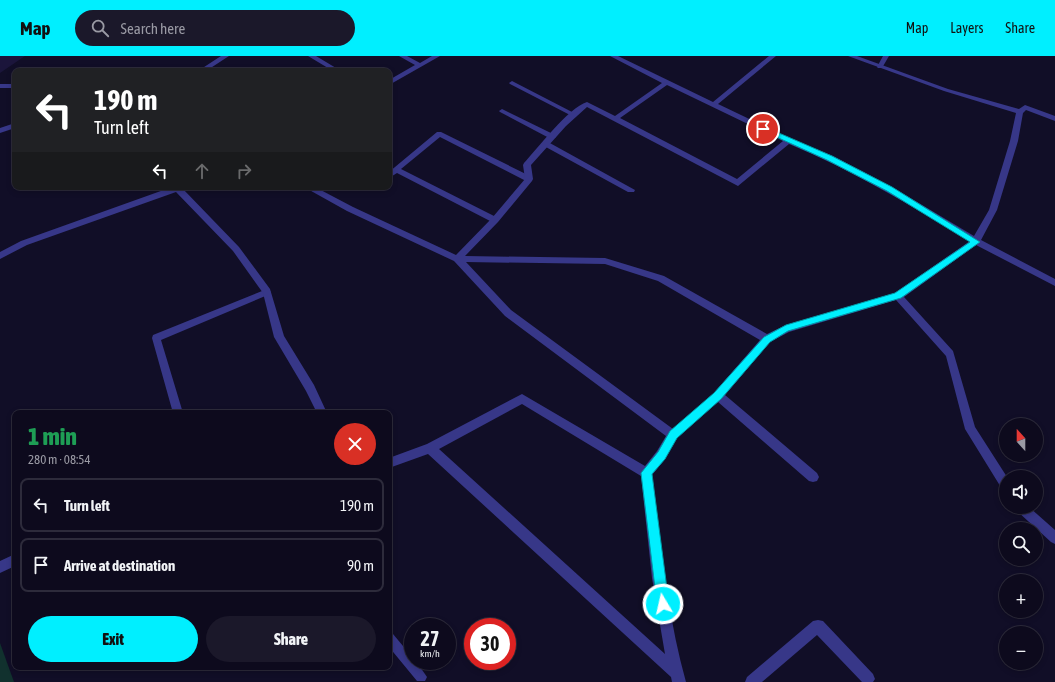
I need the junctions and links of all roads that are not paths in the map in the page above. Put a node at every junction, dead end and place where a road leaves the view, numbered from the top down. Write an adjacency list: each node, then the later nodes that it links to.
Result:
1 (226, 56): 11 (street)
2 (311, 56): 12 (street)
3 (402, 56): 9 (street)
4 (437, 56): 9 (street)
5 (613, 56): 15 (street)
6 (773, 56): 18 (street)
7 (851, 56): 10 (street)
8 (886, 56): 10 (lane)
9 (420, 65): 13 (street)
10 (880, 67): 20 (street)
11 (206, 68)
12 (333, 68)
13 (392, 81)
14 (512, 83): 21 (lane)
15 (666, 83): 18 (street); 22 (street)
16 (0, 86): 17 (street)
17 (12, 86)
18 (713, 105): 27 (street)
19 (502, 111): 26 (lane)
20 (1020, 112): 23 (street); 37 (street)
21 (572, 114): 22 (street); 26 (street)
22 (616, 118): 27 (street)
23 (1055, 119)
24 (12, 126): 25 (street)
25 (0, 131)
26 (553, 138): 28 (street)
27 (788, 140): 37 (street)
28 (546, 144): 31 (street); 35 (lane)
29 (396, 170): 30 (lane); 31 (lane); 36 (lane)
30 (392, 173)
31 (528, 179): 36 (street)
32 (172, 190): 38 (street)
33 (180, 190): 41 (street)
34 (314, 190): 39 (street)
35 (631, 190)
36 (495, 220): 39 (street)
37 (976, 242): 40 (street); 42 (street)
38 (0, 256)
39 (457, 259): 43 (street); 47 (street)
40 (1055, 283)
41 (267, 292): 45 (lane); 46 (street)
42 (898, 296): 43 (street); 51 (street)
43 (767, 339): 44 (street)
44 (718, 396): 47 (street); 52 (street)
45 (177, 410)
46 (321, 410)
47 (673, 435): 50 (street)
48 (430, 448): 49 (street); 50 (street); 59 (street)
49 (392, 462)
50 (646, 473): 59 (street)
51 (999, 474)
52 (813, 477)
53 (1029, 514): 54 (street)
54 (1055, 538)
55 (12, 561): 56 (street)
56 (0, 567)
57 (392, 642): 58 (lane)
58 (421, 677)
59 (678, 678)
60 (868, 679): 61 (street)
61 (752, 682)

